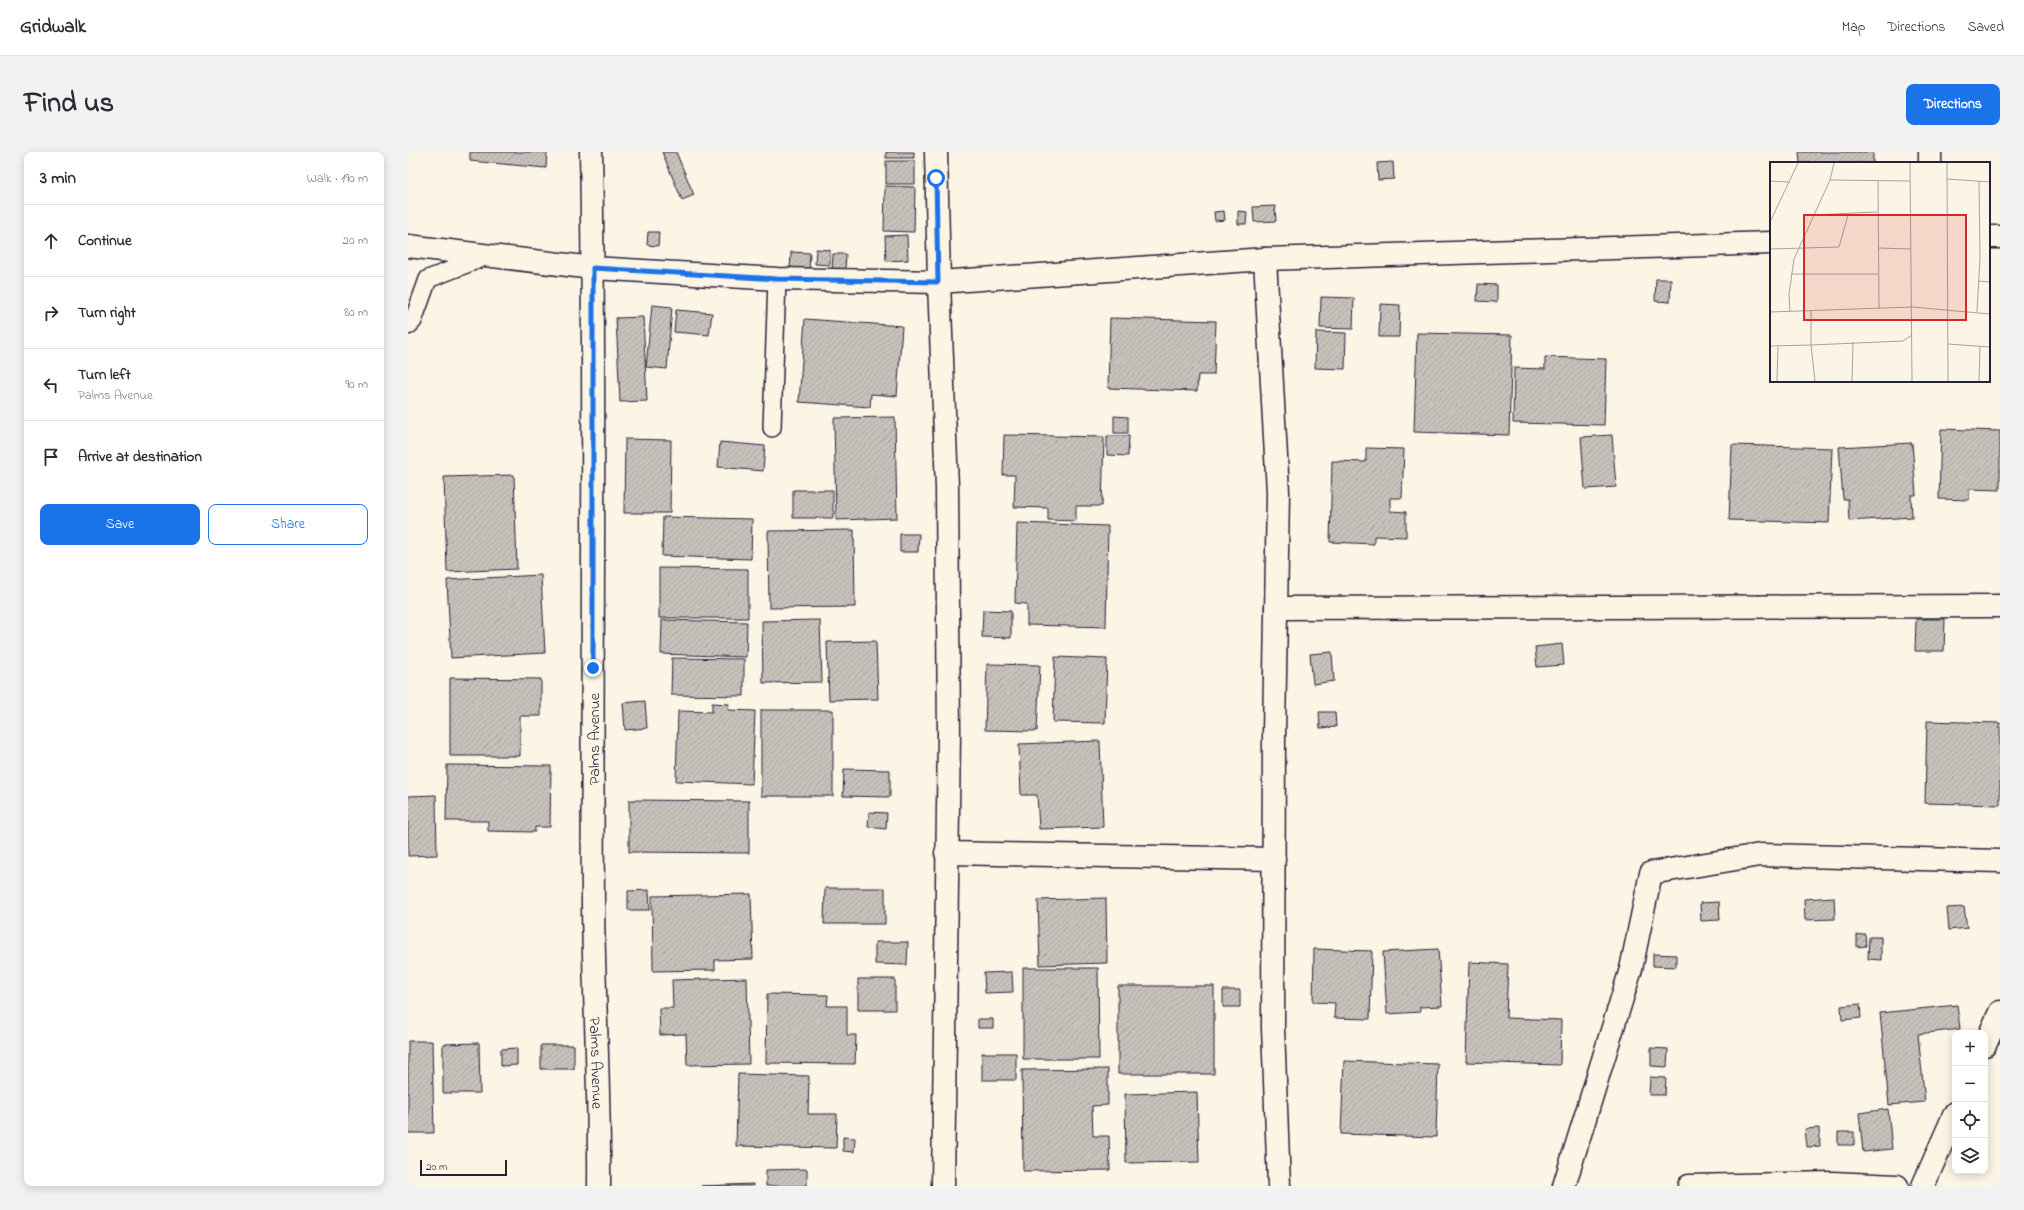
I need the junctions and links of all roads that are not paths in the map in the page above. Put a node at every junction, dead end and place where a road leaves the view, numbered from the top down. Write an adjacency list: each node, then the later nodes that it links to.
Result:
1 (591, 152): 7 (street, Palms Avenue)
2 (936, 152): 9 (street)
3 (1770, 243): 6 (street)
4 (408, 246): 5 (street)
5 (487, 256): 7 (street); 10 (lane)
6 (1265, 259): 9 (street); 13 (street)
7 (593, 268): 8 (street); 20 (street, Palms Avenue)
8 (777, 279): 9 (street); 11 (lane)
9 (938, 282): 14 (street)
10 (408, 326)
11 (772, 428)
12 (2000, 606): 13 (street)
13 (1276, 608): 15 (street)
14 (946, 853): 15 (street); 21 (street)
15 (1274, 859): 22 (street)
16 (2000, 861): 23 (street)
17 (2000, 1012): 18 (street)
18 (1988, 1039)
19 (1952, 1120): 26 (street)
20 (599, 1186)
21 (943, 1186)
22 (1280, 1186)
23 (1564, 1186)
24 (1689, 1186): 25 (street)
25 (1897, 1186)
26 (1922, 1186)

